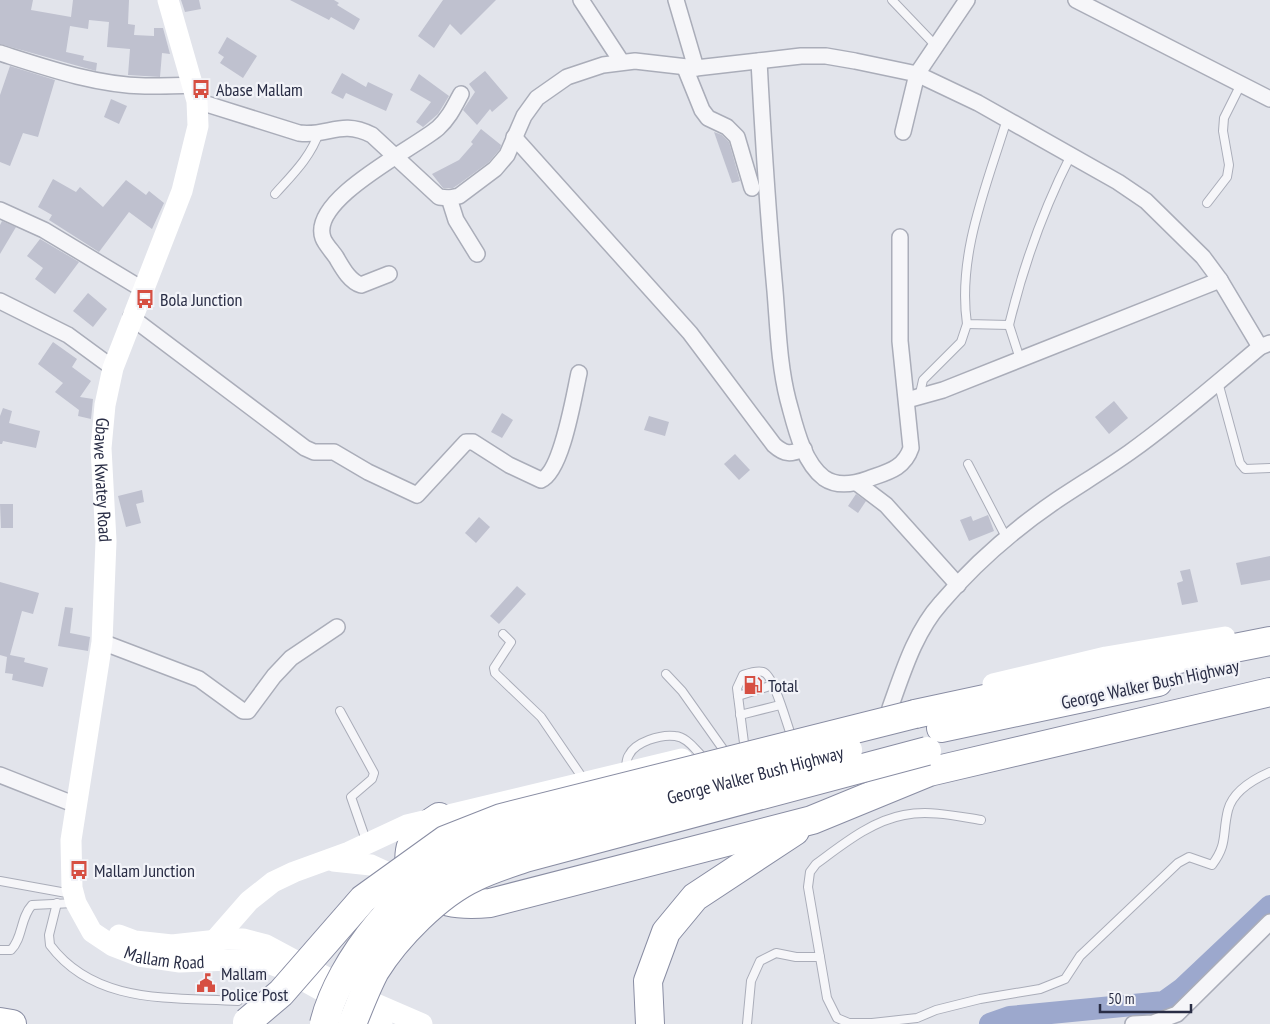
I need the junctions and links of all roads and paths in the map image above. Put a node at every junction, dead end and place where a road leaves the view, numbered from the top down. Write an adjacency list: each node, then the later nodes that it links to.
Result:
1 (168, 0): 14 (street, Gbawe Kwatey Road)
2 (581, 0): 9 (street)
3 (676, 0): 11 (street)
4 (892, 0): 7 (lane)
5 (967, 0): 7 (street)
6 (1076, 0): 13 (street)
7 (936, 46): 12 (street)
8 (0, 53): 14 (street)
9 (620, 61): 11 (street); 20 (street)
10 (759, 61): 11 (street); 12 (street); 43 (street)
11 (691, 68): 23 (street)
12 (917, 74): 17 (street); 19 (street)
13 (1241, 84): 16 (street); 26 (lane)
14 (194, 93): 18 (street); 32 (street, Gbawe Kwatey Road)
15 (461, 94): 21 (street)
16 (1270, 99)
17 (1007, 119): 22 (street); 35 (lane)
18 (319, 132): 21 (street); 24 (lane)
19 (904, 132)
20 (514, 137): 25 (street); 43 (street)
21 (394, 155): 25 (street); 30 (street)
22 (1071, 155): 31 (street); 36 (lane)
23 (752, 188)
24 (274, 194)
25 (449, 198): 29 (street)
26 (1207, 203)
27 (0, 210): 32 (street)
28 (900, 237): 42 (street)
29 (477, 254)
30 (389, 274)
31 (1220, 280): 37 (street); 38 (street)
32 (142, 288): 34 (street, Gbawe Kwatey Road)
33 (0, 301): 39 (street)
34 (132, 317): 39 (street, Gbawe Kwatey Road); 40 (street)
35 (967, 324): 36 (lane); 42 (lane)
36 (1009, 325): 38 (lane)
37 (1265, 345): 41 (street)
38 (1020, 359): 42 (street)
39 (113, 368): 52 (street, Gbawe Kwatey Road)
40 (579, 373)
41 (1218, 382): 45 (lane); 47 (street)
42 (913, 399): 46 (street)
43 (804, 449): 46 (street)
44 (968, 464): 47 (lane)
45 (1270, 468)
46 (857, 483): 48 (street)
47 (1007, 539): 48 (street)
48 (958, 585): 63 (street)
49 (337, 627): 52 (street)
50 (1270, 629): 63 (street, George Walker Bush Highway)
51 (503, 634): 69 (lane)
52 (102, 642): 70 (street, Gbawe Kwatey Road)
53 (1270, 642): 63 (highway)
54 (1270, 660): 63 (highway, George Walker Bush Highway)
55 (666, 674): 66 (lane)
56 (1270, 677): 63 (highway, George Walker Bush Highway)
57 (773, 685): 59 (lane); 59 (lane); 60 (lane)
58 (1270, 692): 72 (highway)
59 (738, 696): 62 (lane)
60 (780, 705): 62 (lane); 64 (lane)
61 (340, 711): 74 (lane)
62 (740, 715): 65 (lane)
63 (913, 726): 64 (street, George Walker Bush Highway); 85 (highway, bridge); 88 (highway, George Walker Bush Highway, bridge); 89 (highway, George Walker Bush Highway, bridge)
64 (790, 732): 65 (street, George Walker Bush Highway)
65 (744, 744): 66 (street, George Walker Bush Highway)
66 (723, 749): 69 (street, George Walker Bush Highway)
67 (1270, 772): 84 (lane)
68 (0, 774): 70 (street)
69 (585, 782): 71 (street, George Walker Bush Highway)
70 (76, 805): 79 (street, Gbawe Kwatey Road)
71 (439, 818): 74 (street, George Walker Bush Highway); 77 (highway)
72 (812, 820): 77 (highway); 92 (highway)
73 (981, 820): 84 (lane)
74 (367, 844): 75 (street, George Walker Bush Highway)
75 (325, 860): 77 (street); 78 (street, George Walker Bush Highway)
76 (0, 882): 79 (lane)
77 (412, 883)
78 (249, 900): 81 (street); 83 (street, George Walker Bush Highway)
79 (73, 904): 82 (lane); 83 (street, Mallam Road); 85 (lane)
80 (1270, 922): 94 (street)
81 (266, 945): 83 (street); 91 (street)
82 (0, 950)
83 (212, 950): 90 (street, Mallam Road)
84 (820, 957): 93 (lane)
85 (241, 1012)
86 (0, 1022): 87 (highway)
87 (12, 1024)
88 (324, 1024)
89 (352, 1024)
90 (382, 1024)
91 (422, 1024)
92 (650, 1024)
93 (747, 1024)
94 (1133, 1024)

